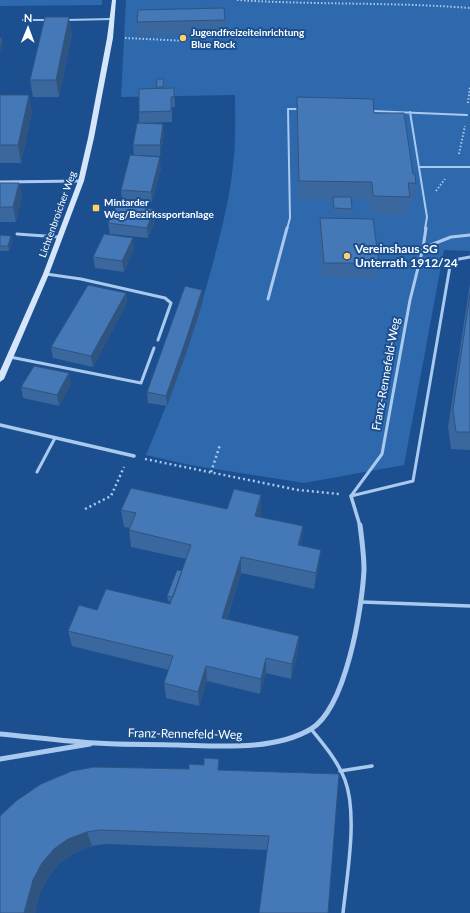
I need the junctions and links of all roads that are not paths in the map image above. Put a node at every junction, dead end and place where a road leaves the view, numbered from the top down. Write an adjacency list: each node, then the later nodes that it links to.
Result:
1 (114, 0): 2 (street, Lichtenbroicher Weg)
2 (112, 19): 5 (lane); 12 (street, Lichtenbroicher Weg)
3 (23, 20): 4 (lane)
4 (53, 20)
5 (60, 20)
6 (303, 110): 20 (lane)
7 (364, 111): 8 (lane)
8 (410, 112): 9 (lane); 10 (lane, Franz-Rennefeld-Weg)
9 (467, 115)
10 (420, 167): 11 (lane); 17 (lane, Franz-Rennefeld-Weg)
11 (470, 167)
12 (81, 181): 13 (street); 16 (street, Lichtenbroicher Weg)
13 (0, 182)
14 (17, 234): 16 (lane)
15 (470, 235): 17 (lane)
16 (59, 237): 19 (street, Lichtenbroicher Weg)
17 (423, 248): 29 (lane, Franz-Rennefeld-Weg)
18 (470, 256): 29 (lane)
19 (46, 274): 21 (lane); 23 (street, Lichtenbroicher Weg)
20 (268, 299)
21 (158, 340)
22 (154, 348): 23 (lane)
23 (10, 357): 24 (street, Lichtenbroicher Weg)
24 (0, 379)
25 (0, 425): 26 (street)
26 (55, 438): 27 (street); 28 (lane)
27 (134, 456)
28 (37, 472)
29 (352, 496): 30 (street, Franz-Rennefeld-Weg)
30 (362, 602): 31 (lane); 32 (street, Franz-Rennefeld-Weg)
31 (470, 606)
32 (311, 729): 34 (street, Franz-Rennefeld-Weg); 37 (lane)
33 (0, 734): 34 (street, Franz-Rennefeld-Weg)
34 (97, 743): 35 (street, Franz-Rennefeld-Weg)
35 (0, 759)
36 (372, 766): 37 (lane)
37 (340, 771): 38 (lane)
38 (343, 913)

